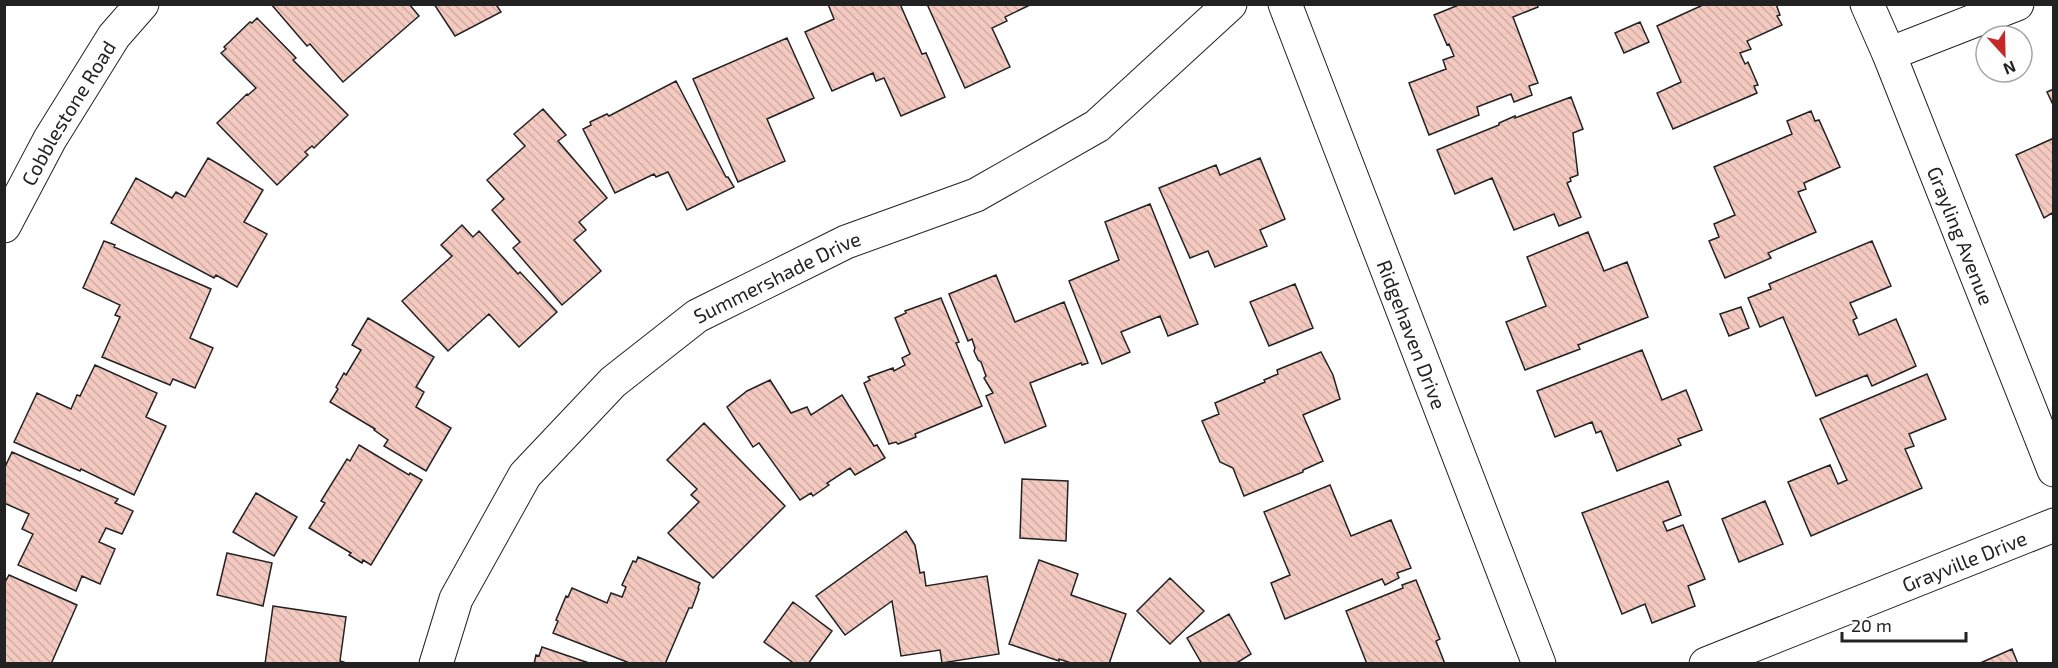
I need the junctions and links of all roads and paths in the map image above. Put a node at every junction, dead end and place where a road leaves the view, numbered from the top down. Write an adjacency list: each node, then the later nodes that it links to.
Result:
1 (142, 4): 7 (street, Cobblestone Road)
2 (1230, 4): 10 (street, Summershade Drive)
3 (1285, 4): 11 (street, Ridgehaven Drive)
4 (1867, 4): 6 (street, Grayling Avenue)
5 (2017, 4): 6 (street)
6 (1889, 54): 8 (street, Grayling Avenue)
7 (4, 226)
8 (2054, 470)
9 (2054, 525): 12 (street, Grayville Drive)
10 (436, 663)
11 (1539, 663)
12 (1706, 663)

